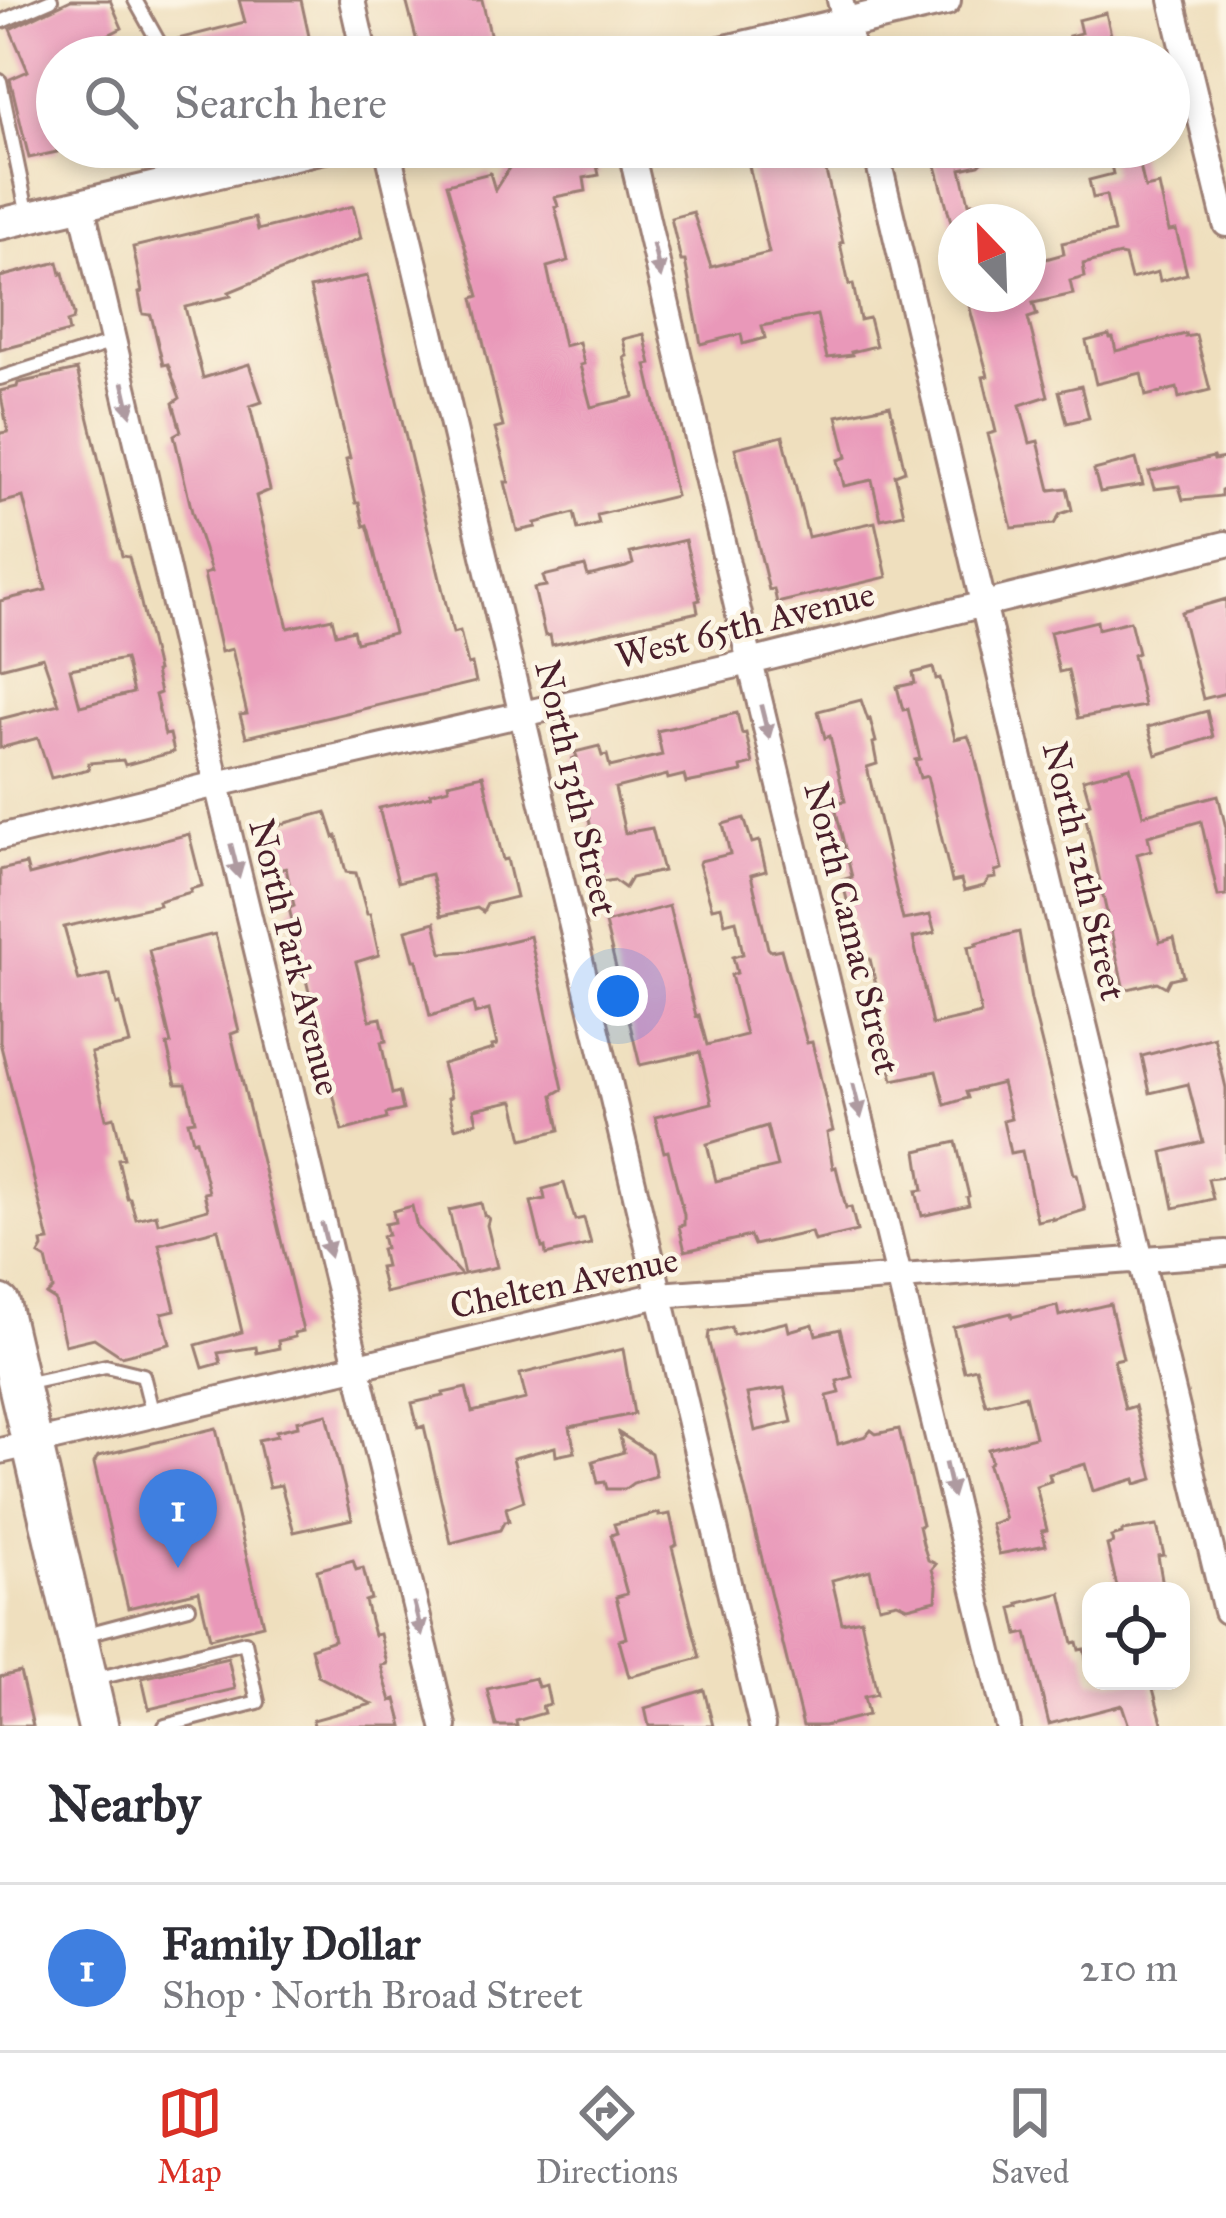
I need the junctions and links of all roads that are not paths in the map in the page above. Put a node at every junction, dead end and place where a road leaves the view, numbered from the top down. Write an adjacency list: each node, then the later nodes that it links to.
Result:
1 (51, 0): 7 (lane)
2 (135, 0): 8 (lane)
3 (352, 0): 9 (street)
4 (945, 0): 6 (street)
5 (1172, 0): 11 (street)
6 (843, 12): 10 (street)
7 (0, 22)
8 (155, 36)
9 (360, 36)
10 (767, 36)
11 (1181, 36)
12 (1190, 75): 20 (street)
13 (0, 81): 19 (lane)
14 (183, 168): 18 (street)
15 (392, 168): 26 (street, North 13th Street)
16 (635, 168): 25 (street, North Camac Street, one-way to 25)
17 (880, 168): 24 (street, North 12th Street)
18 (80, 203): 19 (street); 21 (street, North Park Avenue)
19 (14, 220)
20 (1226, 224)
21 (114, 341): 22 (lane); 27 (street, North Park Avenue, one-way to 27)
22 (0, 378)
23 (1226, 544): 24 (street, West 65th Avenue)
24 (984, 604): 25 (street, West 65th Avenue); 30 (street, North 12th Street)
25 (750, 662): 26 (street, West 65th Avenue); 31 (street, North Camac Street, one-way to 31)
26 (522, 716): 27 (street, West 65th Avenue); 32 (street, North 13th Street)
27 (217, 784): 28 (street, West 65th Avenue); 34 (street, North Park Avenue, one-way to 34)
28 (0, 837)
29 (1226, 1253): 30 (street, Chelten Avenue)
30 (1140, 1258): 31 (street, Chelten Avenue); 39 (street, North 12th Street)
31 (900, 1277): 32 (street, Chelten Avenue); 46 (street, North Camac Street, one-way to 46)
32 (659, 1295): 34 (street, Chelten Avenue); 45 (street, North 13th Street)
33 (0, 1305): 35 (main road)
34 (356, 1365): 36 (street, Chelten Avenue); 44 (street, North Park Avenue, one-way to 44)
35 (17, 1386): 36 (lane); 37 (main road)
36 (153, 1415): 37 (street, Chelten Avenue)
37 (15, 1447): 40 (main road)
38 (189, 1607): 40 (lane)
39 (1226, 1611)
40 (76, 1637): 41 (main road)
41 (86, 1682): 42 (main road); 43 (lane)
42 (98, 1726)
43 (165, 1726)
44 (444, 1726)
45 (762, 1726)
46 (1008, 1726)

